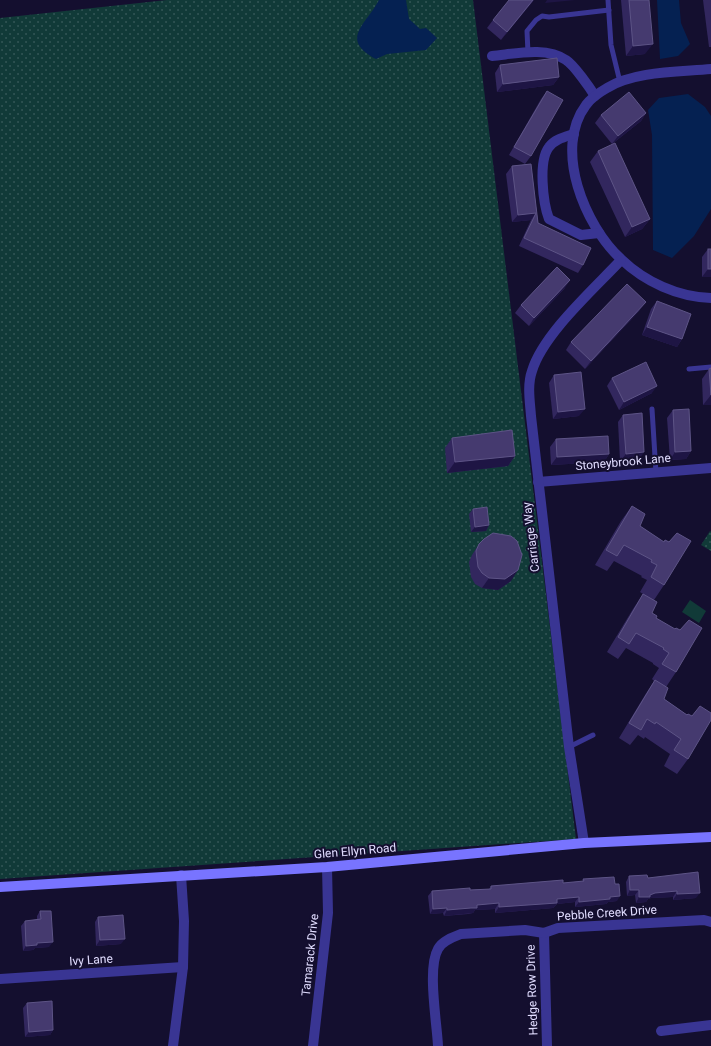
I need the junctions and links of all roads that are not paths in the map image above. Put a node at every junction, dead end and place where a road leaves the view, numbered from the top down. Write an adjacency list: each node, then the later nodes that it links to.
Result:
1 (608, 0): 2 (lane)
2 (609, 10): 3 (lane); 6 (lane)
3 (528, 53): 4 (street); 7 (street)
4 (492, 56)
5 (711, 68): 6 (street)
6 (620, 82): 7 (street)
7 (595, 96): 8 (street)
8 (574, 134): 9 (street); 9 (street)
9 (599, 233): 10 (street)
10 (621, 260): 11 (street); 17 (street, Carriage Way)
11 (711, 298)
12 (711, 367): 13 (lane)
13 (689, 369)
14 (652, 409): 16 (lane)
15 (711, 468): 16 (street, Stoneybrook Lane)
16 (656, 473): 17 (street, Stoneybrook Lane)
17 (538, 482): 19 (street, Carriage Way)
18 (593, 735): 19 (lane)
19 (569, 747): 21 (street, Carriage Way)
20 (711, 837): 21 (street, Glen Ellyn Road)
21 (584, 843): 22 (street, Glen Ellyn Road)
22 (327, 866): 23 (street, Glen Ellyn Road); 32 (street, Tamarack Drive)
23 (181, 875): 24 (street, Glen Ellyn Road); 27 (street)
24 (0, 887)
25 (711, 922): 26 (street, Pebble Creek Drive)
26 (544, 933): 33 (street, Pebble Creek Drive); 34 (street, Hedge Row Drive)
27 (183, 967): 28 (street, Ivy Lane); 31 (street)
28 (0, 979)
29 (711, 1025): 30 (street)
30 (661, 1031)
31 (173, 1046)
32 (314, 1046)
33 (438, 1046)
34 (547, 1046)

